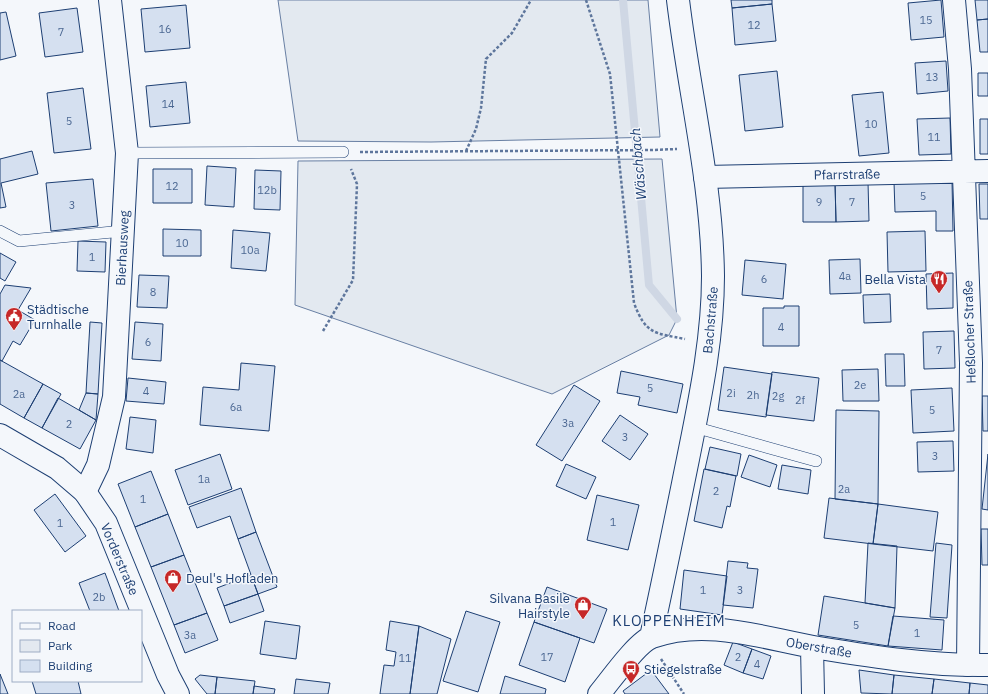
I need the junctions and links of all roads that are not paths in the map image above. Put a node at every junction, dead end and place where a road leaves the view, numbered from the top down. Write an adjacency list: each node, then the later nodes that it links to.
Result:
1 (110, 0): 5 (street, Bierhausweg)
2 (678, 0): 8 (street, Bachstraße)
3 (954, 0): 7 (street, Heßlocher Straße)
4 (343, 152): 5 (lane)
5 (127, 153): 10 (street, Bierhausweg)
6 (988, 171): 7 (street, Pfarrstraße)
7 (963, 172): 8 (street, Pfarrstraße); 19 (street, Heßlocher Straße)
8 (705, 177): 11 (street, Bachstraße)
9 (0, 230): 10 (lane)
10 (123, 231): 14 (street, Bierhausweg)
11 (694, 427): 13 (lane); 17 (street, Bachstraße)
12 (0, 435): 14 (street, Vorderstraße)
13 (816, 461)
14 (85, 492): 15 (street, Vorderstraße)
15 (141, 610)
16 (142, 611): 20 (street, Vorderstraße)
17 (650, 638): 18 (street, Oberstraße); 21 (street)
18 (812, 647): 19 (street, Oberstraße); 22 (street)
19 (978, 665)
20 (178, 694)
21 (599, 694)
22 (813, 694)

